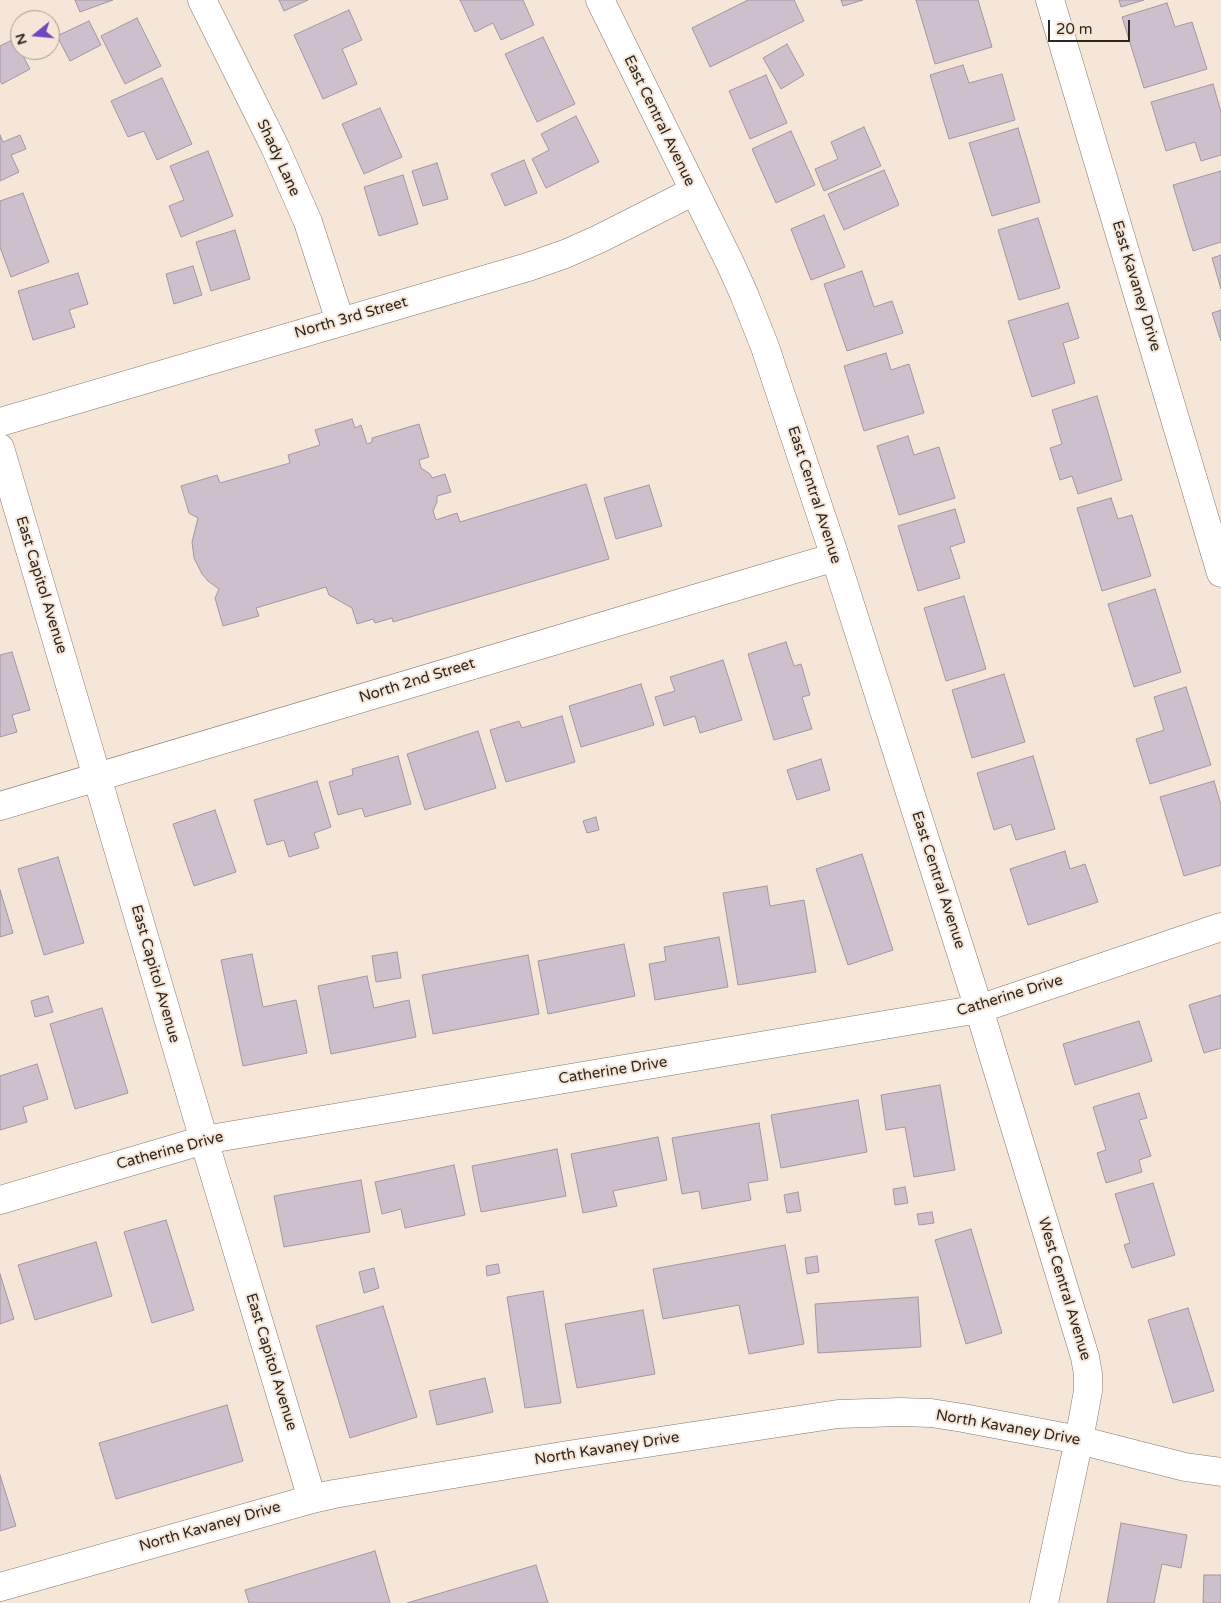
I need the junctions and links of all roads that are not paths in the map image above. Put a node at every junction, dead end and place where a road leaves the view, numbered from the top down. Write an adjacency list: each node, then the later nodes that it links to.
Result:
1 (202, 0): 5 (street, Shady Lane)
2 (1050, 0): 9 (street, East Kavaney Drive)
3 (602, 1): 4 (street, East Central Avenue)
4 (694, 191): 5 (street, North 3rd Street); 8 (street, East Central Avenue)
5 (340, 321): 6 (street, North 3rd Street)
6 (0, 422)
7 (0, 448): 10 (street, East Capitol Avenue)
8 (835, 557): 10 (street, North 2nd Street); 13 (street, East Central Avenue)
9 (1221, 573)
10 (97, 777): 11 (street, North 2nd Street); 14 (street, East Capitol Avenue)
11 (0, 806)
12 (1221, 927): 13 (street, Catherine Drive)
13 (979, 1009): 14 (street, Catherine Drive); 16 (street, West Central Avenue)
14 (204, 1140): 15 (street, Catherine Drive); 18 (street, East Capitol Avenue)
15 (0, 1200)
16 (1079, 1440): 17 (street, North Kavaney Drive); 18 (street, North Kavaney Drive); 20 (street, West Central Avenue)
17 (1221, 1472)
18 (312, 1499): 19 (street, North Kavaney Drive)
19 (0, 1587)
20 (1044, 1603)

